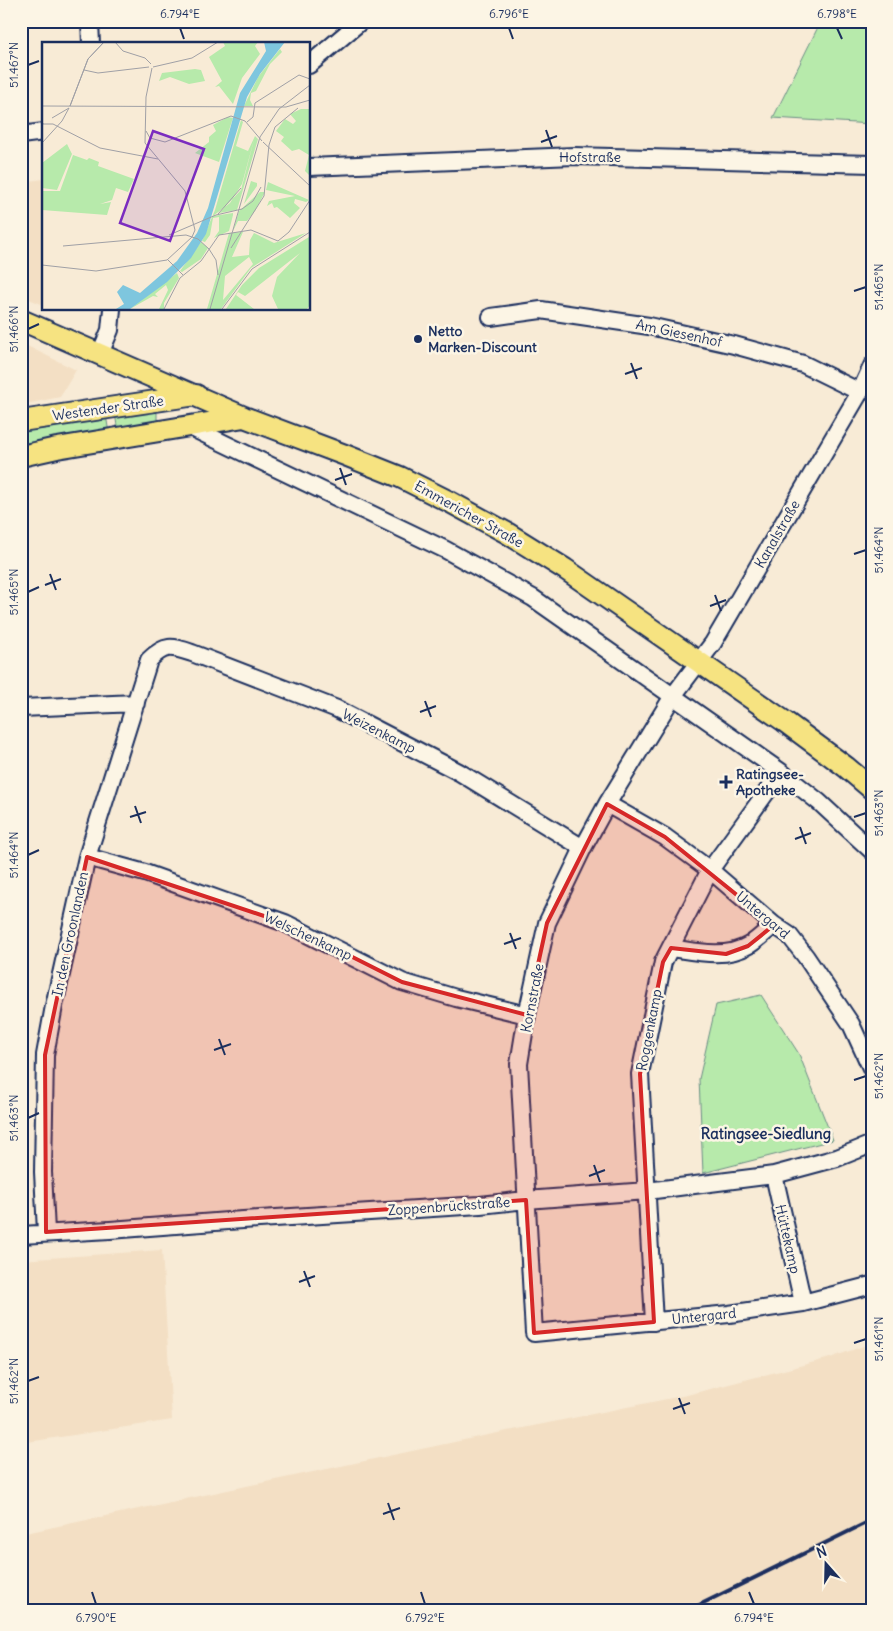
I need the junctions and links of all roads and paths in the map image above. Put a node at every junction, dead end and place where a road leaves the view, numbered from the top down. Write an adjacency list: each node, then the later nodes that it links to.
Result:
1 (90, 21): 3 (street)
2 (361, 21): 4 (street)
3 (91, 42)
4 (310, 64)
5 (42, 132): 6 (street)
6 (21, 135)
7 (872, 164): 8 (street, Hofstraße)
8 (310, 167)
9 (112, 310): 12 (street)
10 (491, 317): 14 (street, Am Giesenhof)
11 (21, 320): 12 (main road, Emmericher Straße)
12 (100, 354): 15 (main road, Emmericher Straße)
13 (872, 366): 14 (street, Kanalstraße)
14 (860, 392): 22 (street, Kanalstraße)
15 (196, 396): 16 (main road, Emmericher Straße); 17 (main road, Westender Straße); 18 (main road)
16 (231, 415): 18 (main road); 19 (street); 22 (main road, Emmericher Straße)
17 (21, 421)
18 (185, 427): 19 (street); 20 (main road)
19 (224, 444): 23 (street)
20 (21, 456)
21 (160, 649): 24 (street, In den Groonlanden); 29 (street, Weizenkamp)
22 (698, 662): 23 (street, Kanalstraße); 27 (main road, Emmericher Straße)
23 (673, 696): 26 (street); 28 (street, Kornstraße)
24 (136, 703): 25 (street); 31 (street, In den Groonlanden)
25 (21, 708)
26 (781, 772): 30 (street); 32 (street, Roggenkamp)
27 (872, 789)
28 (607, 804): 29 (street, Kornstraße); 32 (street, Untergard)
29 (583, 848): 35 (street, Kornstraße)
30 (872, 851)
31 (87, 857): 35 (street, Welschenkamp); 41 (street, In den Groonlanden)
32 (710, 870): 33 (street, Untergard); 34 (street, Roggenkamp)
33 (774, 925): 34 (street); 36 (street, Untergard)
34 (671, 948): 39 (street, Roggenkamp)
35 (528, 1015): 40 (street, Kornstraße)
36 (872, 1070)
37 (872, 1144): 38 (street, Zoppenbrückstraße)
38 (774, 1176): 39 (street, Zoppenbrückstraße); 44 (street, Hüttekamp)
39 (647, 1192): 40 (street, Zoppenbrückstraße); 45 (street, Roggenkamp)
40 (526, 1200): 41 (street, Zoppenbrückstraße); 46 (street, Kornstraße)
41 (46, 1232): 42 (street, Zoppenbrückstraße)
42 (21, 1235)
43 (872, 1285): 44 (street, Untergard)
44 (803, 1303): 45 (street, Untergard)
45 (654, 1322): 46 (street, Untergard)
46 (534, 1333)

